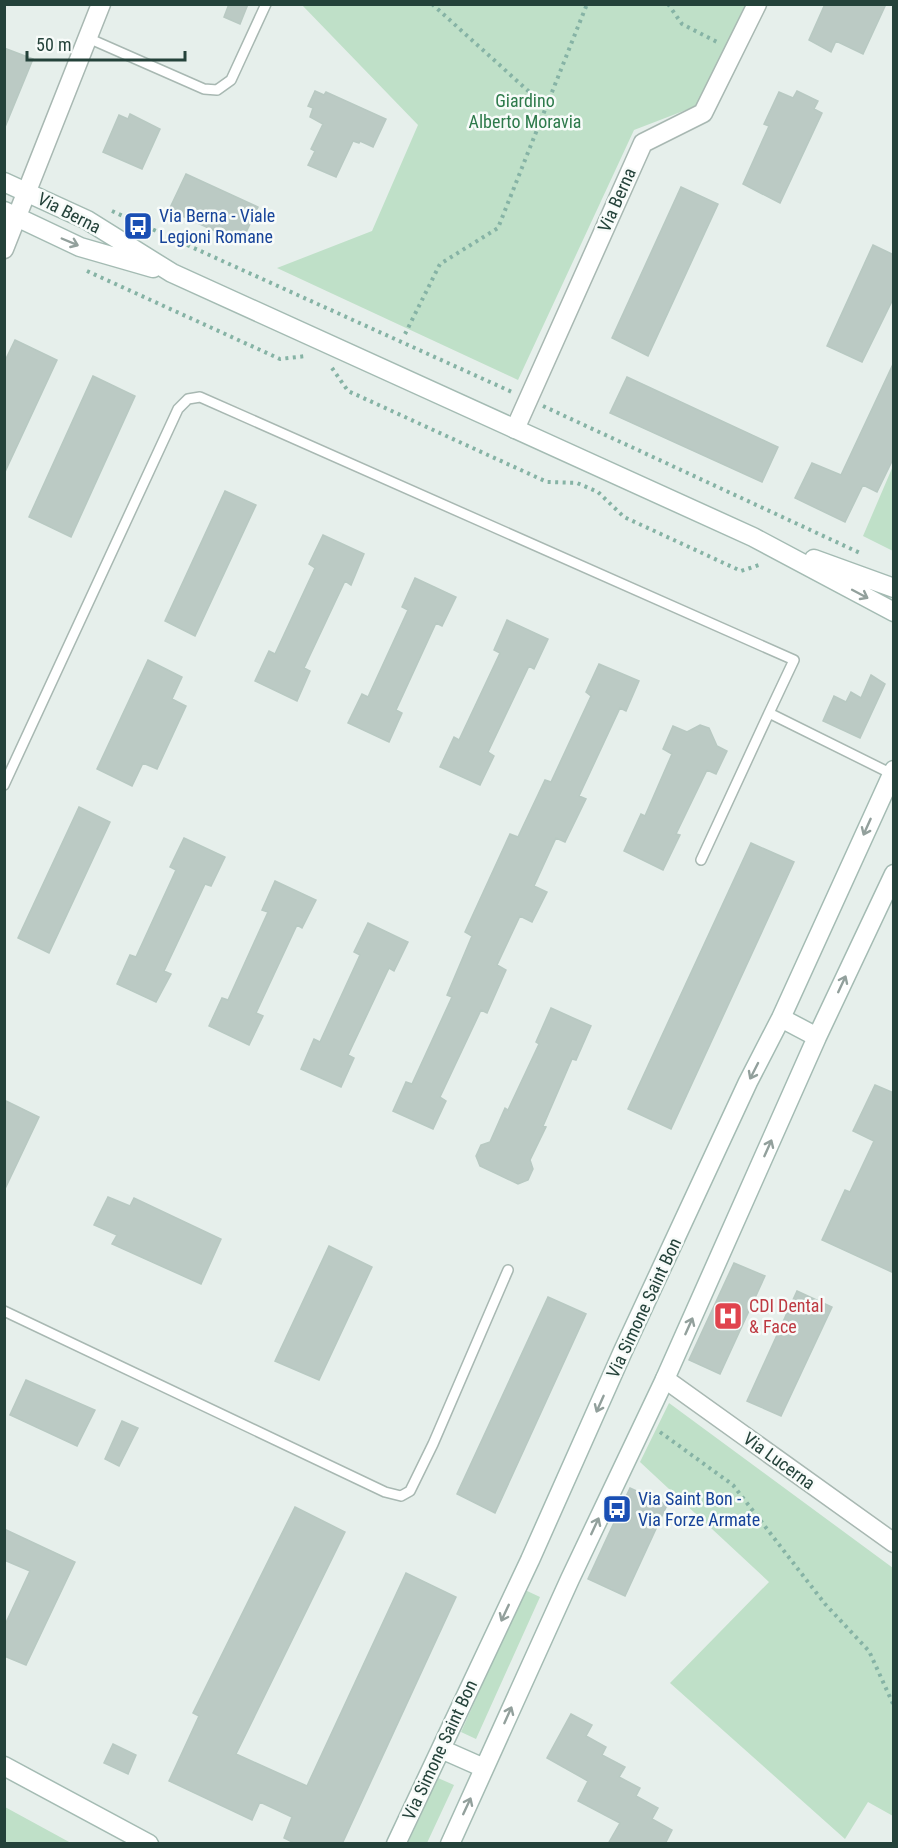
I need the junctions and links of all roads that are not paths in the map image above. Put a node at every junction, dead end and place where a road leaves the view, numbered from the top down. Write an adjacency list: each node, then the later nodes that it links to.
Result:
1 (101, 4): 4 (street)
2 (266, 4): 4 (lane)
3 (757, 4): 10 (street, Via Berna)
4 (88, 38): 6 (street)
5 (4, 182): 6 (street, Via Berna)
6 (27, 192): 7 (street); 9 (street, Via Berna)
7 (11, 215): 8 (street); 9 (street, Via Berna, one-way to 9)
8 (4, 249)
9 (172, 273): 10 (street, Via Berna)
10 (515, 429): 11 (street, Via Berna)
11 (753, 537): 12 (street, Via Berna); 13 (street, Via Berna, one-way to 13)
12 (894, 588)
13 (894, 612)
14 (769, 713): 15 (lane); 16 (lane); 17 (lane)
15 (893, 773): 19 (street, Via Simone Saint Bon, one-way to 19)
16 (4, 785)
17 (701, 860)
18 (894, 873): 20 (street, one-way to 18)
19 (780, 1018): 20 (street); 25 (street, Via Simone Saint Bon, one-way to 25)
20 (818, 1037): 23 (street, one-way to 20)
21 (508, 1269): 22 (lane)
22 (4, 1311)
23 (665, 1379): 24 (street, Via Lucerna); 27 (street, one-way to 23)
24 (894, 1543)
25 (441, 1749): 27 (street); 29 (street, Via Simone Saint Bon)
26 (4, 1766): 28 (street)
27 (484, 1768): 30 (street, one-way to 27)
28 (149, 1844)
29 (396, 1844)
30 (450, 1844)

